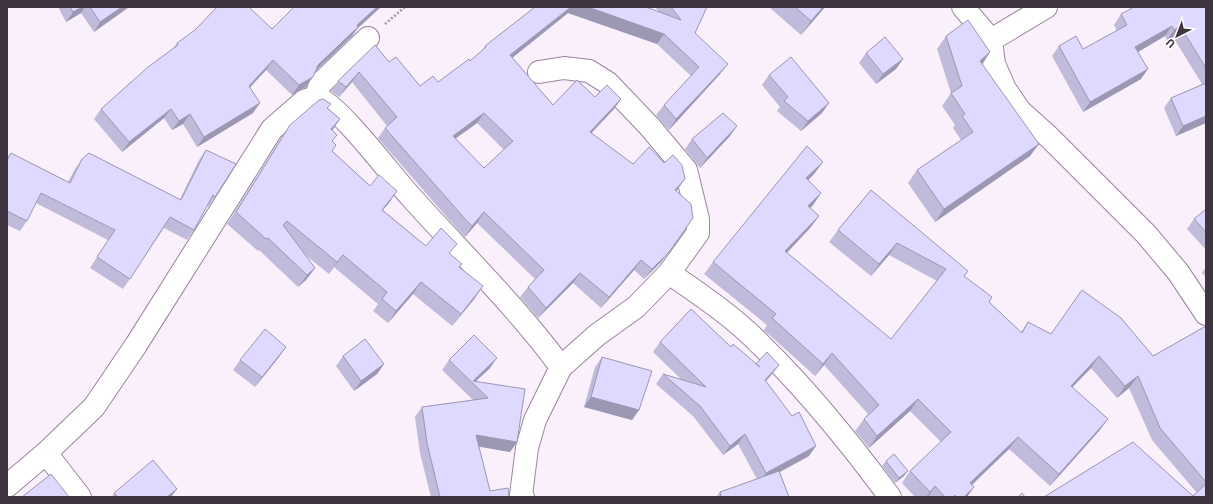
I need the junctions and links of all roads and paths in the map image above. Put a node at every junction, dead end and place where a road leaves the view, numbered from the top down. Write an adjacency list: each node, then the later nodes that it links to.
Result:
1 (963, 7): 4 (street)
2 (1046, 7): 4 (street)
3 (368, 38): 6 (street)
4 (991, 40): 8 (street)
5 (539, 72): 7 (street)
6 (316, 97): 9 (street); 10 (street)
7 (669, 273): 9 (street); 14 (street)
8 (1206, 314)
9 (561, 367): 13 (street)
10 (46, 453): 11 (street); 12 (street)
11 (7, 486)
12 (80, 497)
13 (523, 497)
14 (890, 497)

